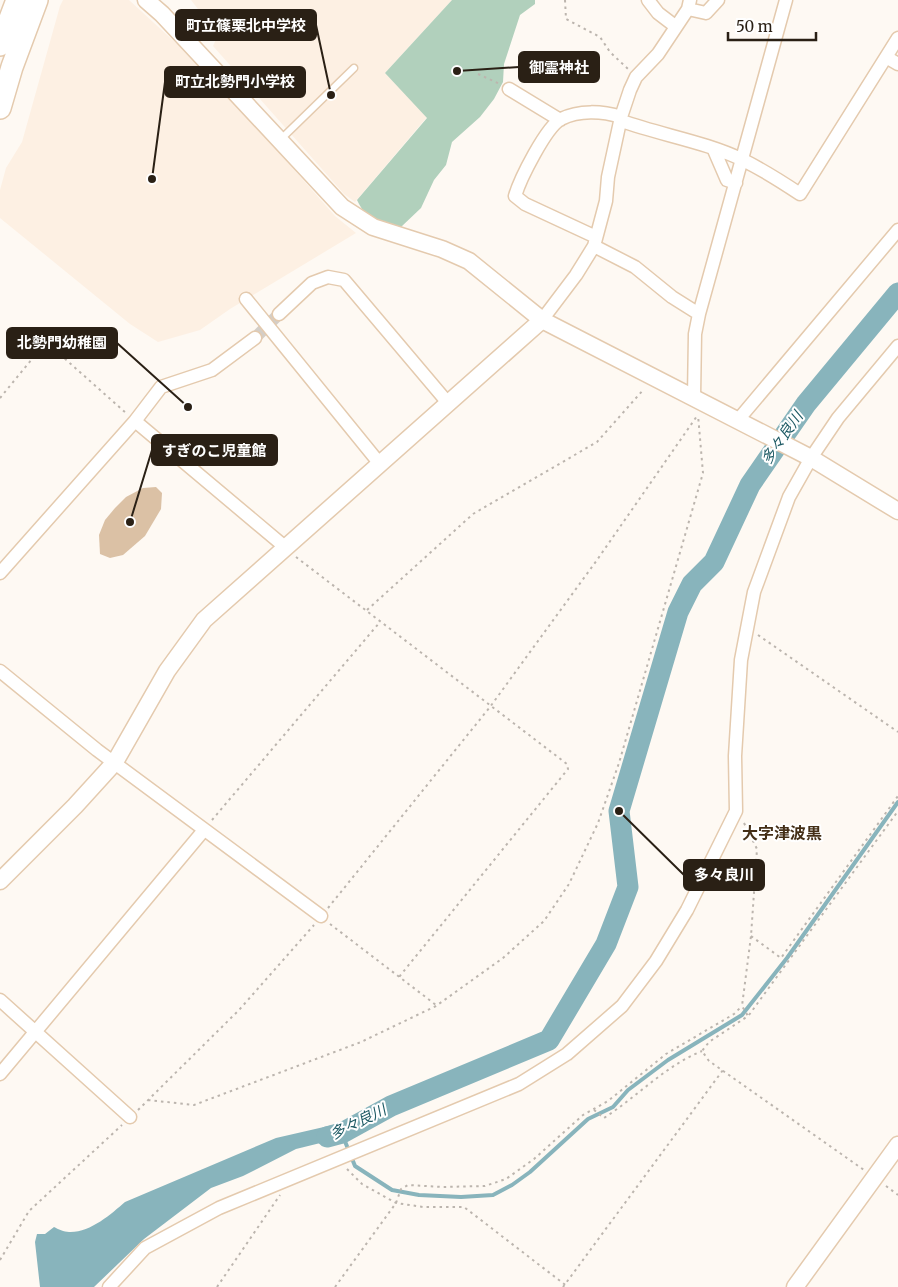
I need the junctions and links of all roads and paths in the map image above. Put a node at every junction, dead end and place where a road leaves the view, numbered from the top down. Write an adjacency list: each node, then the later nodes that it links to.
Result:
1 (17, 0): 11 (highway)
2 (37, 0): 18 (highway)
3 (146, 0): 21 (street)
4 (565, 0): 16 (path)
5 (648, 0): 9 (street)
6 (718, 0): 8 (street)
7 (786, 0): 23 (street)
8 (689, 5): 9 (street)
9 (675, 26): 16 (street)
10 (898, 38): 12 (street)
11 (0, 45)
12 (886, 57): 13 (street); 23 (street)
13 (898, 64)
14 (354, 68): 21 (lane)
15 (478, 74): 17 (path)
16 (636, 77): 19 (street)
17 (508, 88): 20 (street)
18 (0, 108)
19 (622, 119): 20 (street); 22 (street); 26 (street)
20 (560, 120): 26 (street)
21 (279, 140): 30 (street)
22 (714, 150): 23 (street); 24 (street)
23 (743, 160): 24 (street)
24 (736, 183): 29 (street)
25 (898, 230): 38 (street)
26 (595, 242): 29 (street); 30 (street)
27 (246, 299): 40 (street)
28 (279, 314): 35 (street)
29 (699, 314): 36 (street)
30 (542, 320): 33 (street); 35 (street)
31 (255, 338): 37 (street)
32 (898, 346): 39 (street)
33 (654, 378): 36 (street); 44 (path)
34 (0, 398): 37 (path)
35 (448, 403): 40 (street)
36 (699, 405): 38 (street); 48 (path); 60 (path)
37 (135, 421): 42 (street); 43 (street)
38 (741, 421): 39 (street)
39 (808, 457): 41 (street); 46 (street)
40 (380, 464): 42 (street)
41 (898, 511)
42 (285, 547): 44 (path); 50 (street)
43 (0, 573)
44 (367, 610): 45 (path)
45 (381, 621): 48 (path); 54 (path)
46 (748, 628): 49 (path); 52 (street)
47 (0, 672): 50 (street)
48 (490, 707): 56 (path); 58 (path)
49 (898, 732)
50 (115, 762): 54 (street); 55 (street)
51 (898, 796): 57 (path)
52 (736, 811): 57 (path); 71 (street)
53 (898, 811): 62 (path)
54 (204, 830): 56 (street); 63 (street)
55 (0, 881)
56 (321, 916): 58 (path); 67 (path)
57 (751, 936): 61 (path)
58 (399, 977): 60 (path)
59 (0, 1000): 63 (street)
60 (436, 1006): 67 (path)
61 (743, 1007): 62 (path); 68 (path)
62 (748, 1015): 64 (path)
63 (35, 1032): 66 (street); 69 (street)
64 (702, 1051): 65 (path); 68 (path)
65 (723, 1070): 72 (path); 76 (path)
66 (0, 1074)
67 (148, 1100): 69 (path)
68 (594, 1110): 74 (path)
69 (130, 1117): 75 (path)
70 (898, 1145): 72 (street)
71 (339, 1160): 73 (street); 74 (path)
72 (874, 1178): 81 (street)
73 (282, 1183): 77 (street); 78 (path)
74 (396, 1203): 76 (path); 79 (path)
75 (0, 1260)
76 (564, 1286): 80 (path)
77 (109, 1287)
78 (217, 1287)
79 (336, 1287)
80 (568, 1287)
81 (795, 1287)

